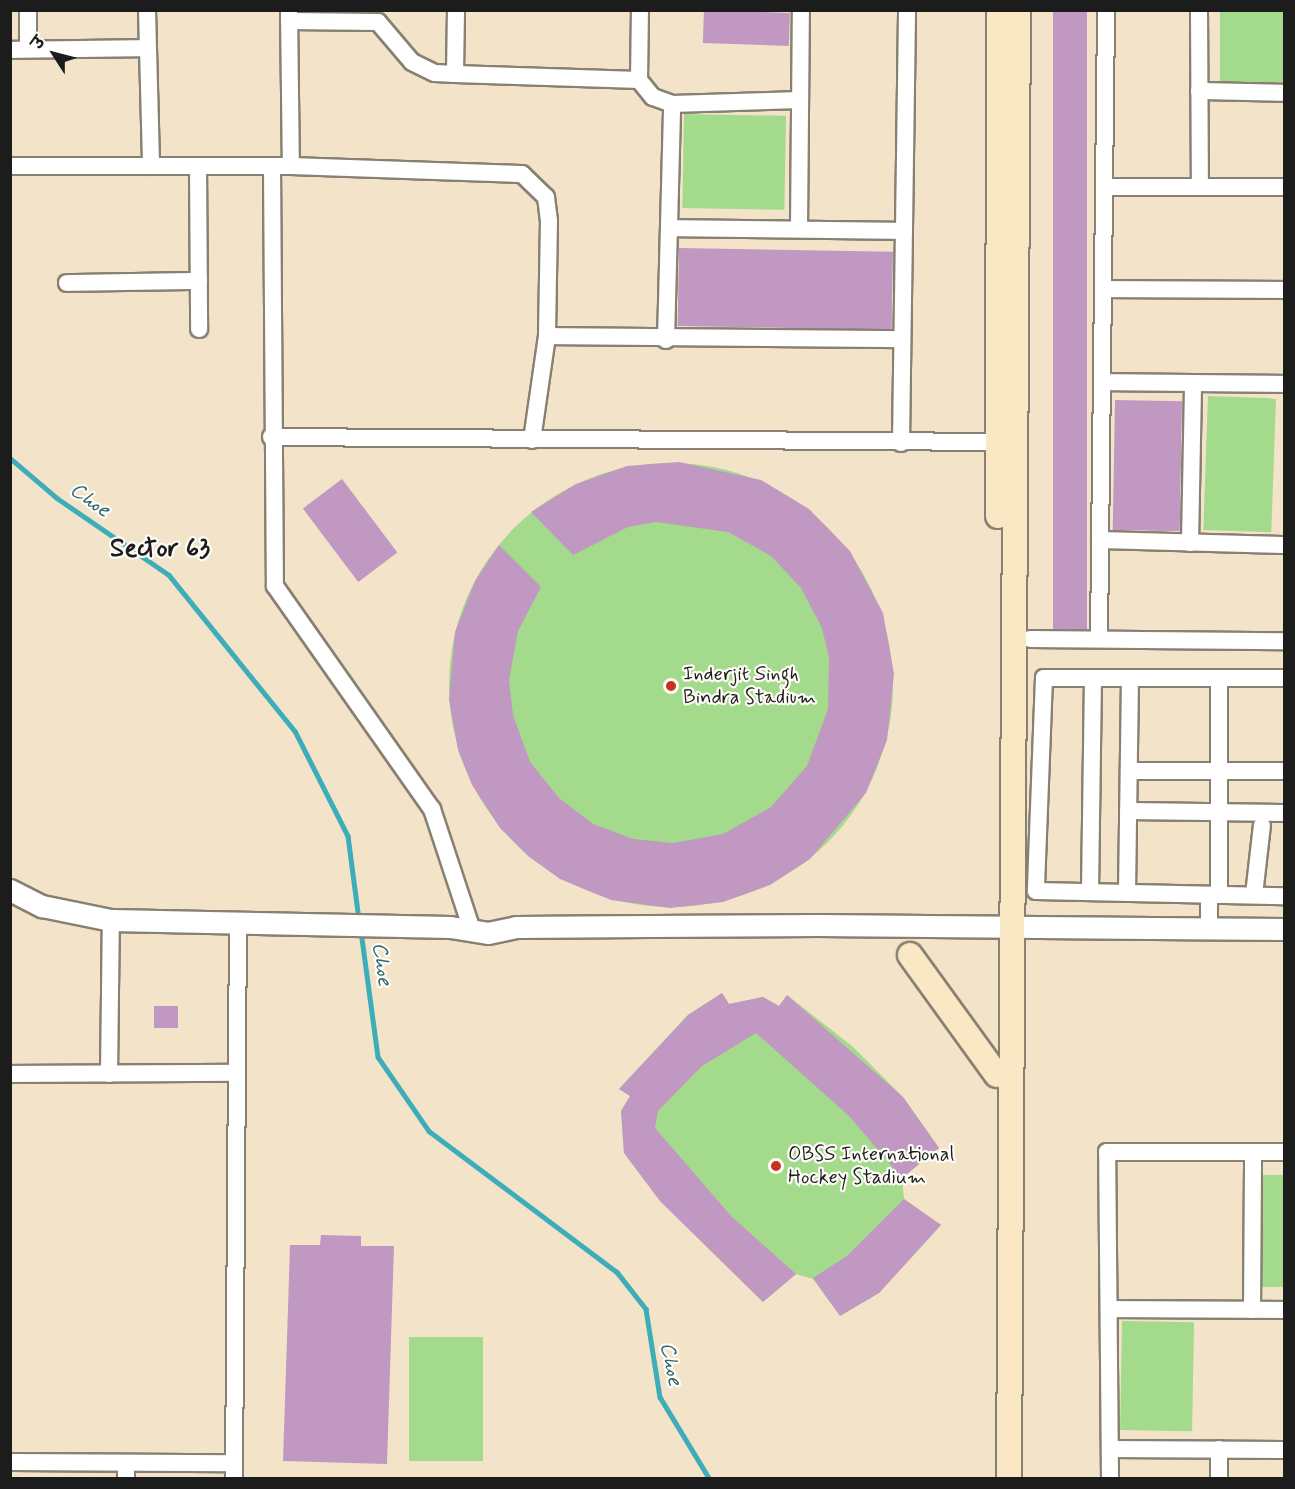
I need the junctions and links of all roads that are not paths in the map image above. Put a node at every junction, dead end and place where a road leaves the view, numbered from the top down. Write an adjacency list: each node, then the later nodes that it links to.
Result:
1 (28, 10): 14 (street)
2 (147, 10): 13 (street)
3 (456, 10): 16 (street)
4 (640, 10): 17 (street)
5 (801, 10): 20 (street)
6 (907, 10): 32 (street)
7 (999, 10): 46 (main road)
8 (1018, 10): 73 (main road)
9 (1106, 10): 27 (street)
10 (1199, 10): 18 (street)
11 (289, 16): 12 (street); 26 (street)
12 (361, 16): 16 (street)
13 (147, 48): 14 (street); 23 (street)
14 (28, 49): 15 (street)
15 (10, 50)
16 (455, 74): 17 (street)
17 (639, 80): 21 (street)
18 (1199, 91): 19 (street); 28 (street)
19 (1284, 93)
20 (800, 100): 21 (street); 30 (street)
21 (672, 104): 31 (street)
22 (10, 166): 23 (street)
23 (151, 166): 24 (street)
24 (198, 166): 25 (street); 33 (street)
25 (272, 166): 26 (street); 44 (street)
26 (291, 166): 38 (street)
27 (1104, 187): 28 (street); 35 (street)
28 (1200, 187): 29 (street)
29 (1284, 187)
30 (799, 227): 31 (street); 32 (street)
31 (669, 228): 40 (street)
32 (904, 231): 39 (street)
33 (199, 281): 34 (street); 37 (street)
34 (67, 283)
35 (1103, 289): 36 (street); 41 (street)
36 (1284, 290)
37 (199, 329)
38 (547, 336): 40 (street); 45 (street)
39 (902, 339): 40 (street); 47 (street)
40 (666, 340)
41 (1102, 382): 42 (street); 48 (street)
42 (1193, 383): 43 (street); 49 (street)
43 (1284, 384)
44 (271, 437): 45 (street); 76 (street)
45 (532, 440): 47 (street)
46 (998, 442): 47 (street); 73 (main road)
47 (901, 443)
48 (1100, 540): 49 (street); 52 (street)
49 (1190, 543): 50 (street)
50 (1284, 545)
51 (1030, 639): 52 (street)
52 (1099, 639): 53 (street)
53 (1284, 641)
54 (1093, 678): 55 (street); 66 (street); 66 (street)
55 (1130, 678): 56 (street); 58 (street)
56 (1220, 678): 57 (street); 59 (street)
57 (1284, 678)
58 (1129, 771): 59 (street); 61 (street)
59 (1219, 771): 60 (street); 62 (street)
60 (1284, 771)
61 (1128, 810): 62 (street); 67 (street)
62 (1219, 812): 63 (street); 68 (street)
63 (1284, 813)
64 (1262, 825): 69 (street)
65 (10, 890): 71 (street)
66 (1090, 892): 67 (street)
67 (1127, 893): 68 (street)
68 (1214, 895): 69 (street); 74 (street)
69 (1254, 896): 70 (street)
70 (1284, 896)
71 (111, 920): 72 (street); 80 (street)
72 (238, 923): 76 (street); 78 (street)
73 (1004, 925): 74 (street); 76 (street); 81 (main road); 94 (main road)
74 (1209, 928): 75 (street)
75 (1284, 928)
76 (472, 930)
77 (910, 955): 81 (main road)
78 (237, 1073): 80 (street); 92 (street)
79 (10, 1074): 80 (street)
80 (109, 1074)
81 (997, 1075): 93 (main road)
82 (1253, 1152): 83 (street); 84 (street); 85 (street)
83 (1284, 1152)
84 (1112, 1309): 85 (street); 87 (street)
85 (1252, 1310): 86 (street)
86 (1284, 1310)
87 (1110, 1449): 88 (street); 95 (street)
88 (1219, 1449): 89 (street); 96 (street)
89 (1284, 1450)
90 (10, 1462): 91 (street)
91 (126, 1471): 92 (street)
92 (234, 1471)
93 (994, 1479)
94 (1009, 1479)
95 (1110, 1479)
96 (1219, 1479)

